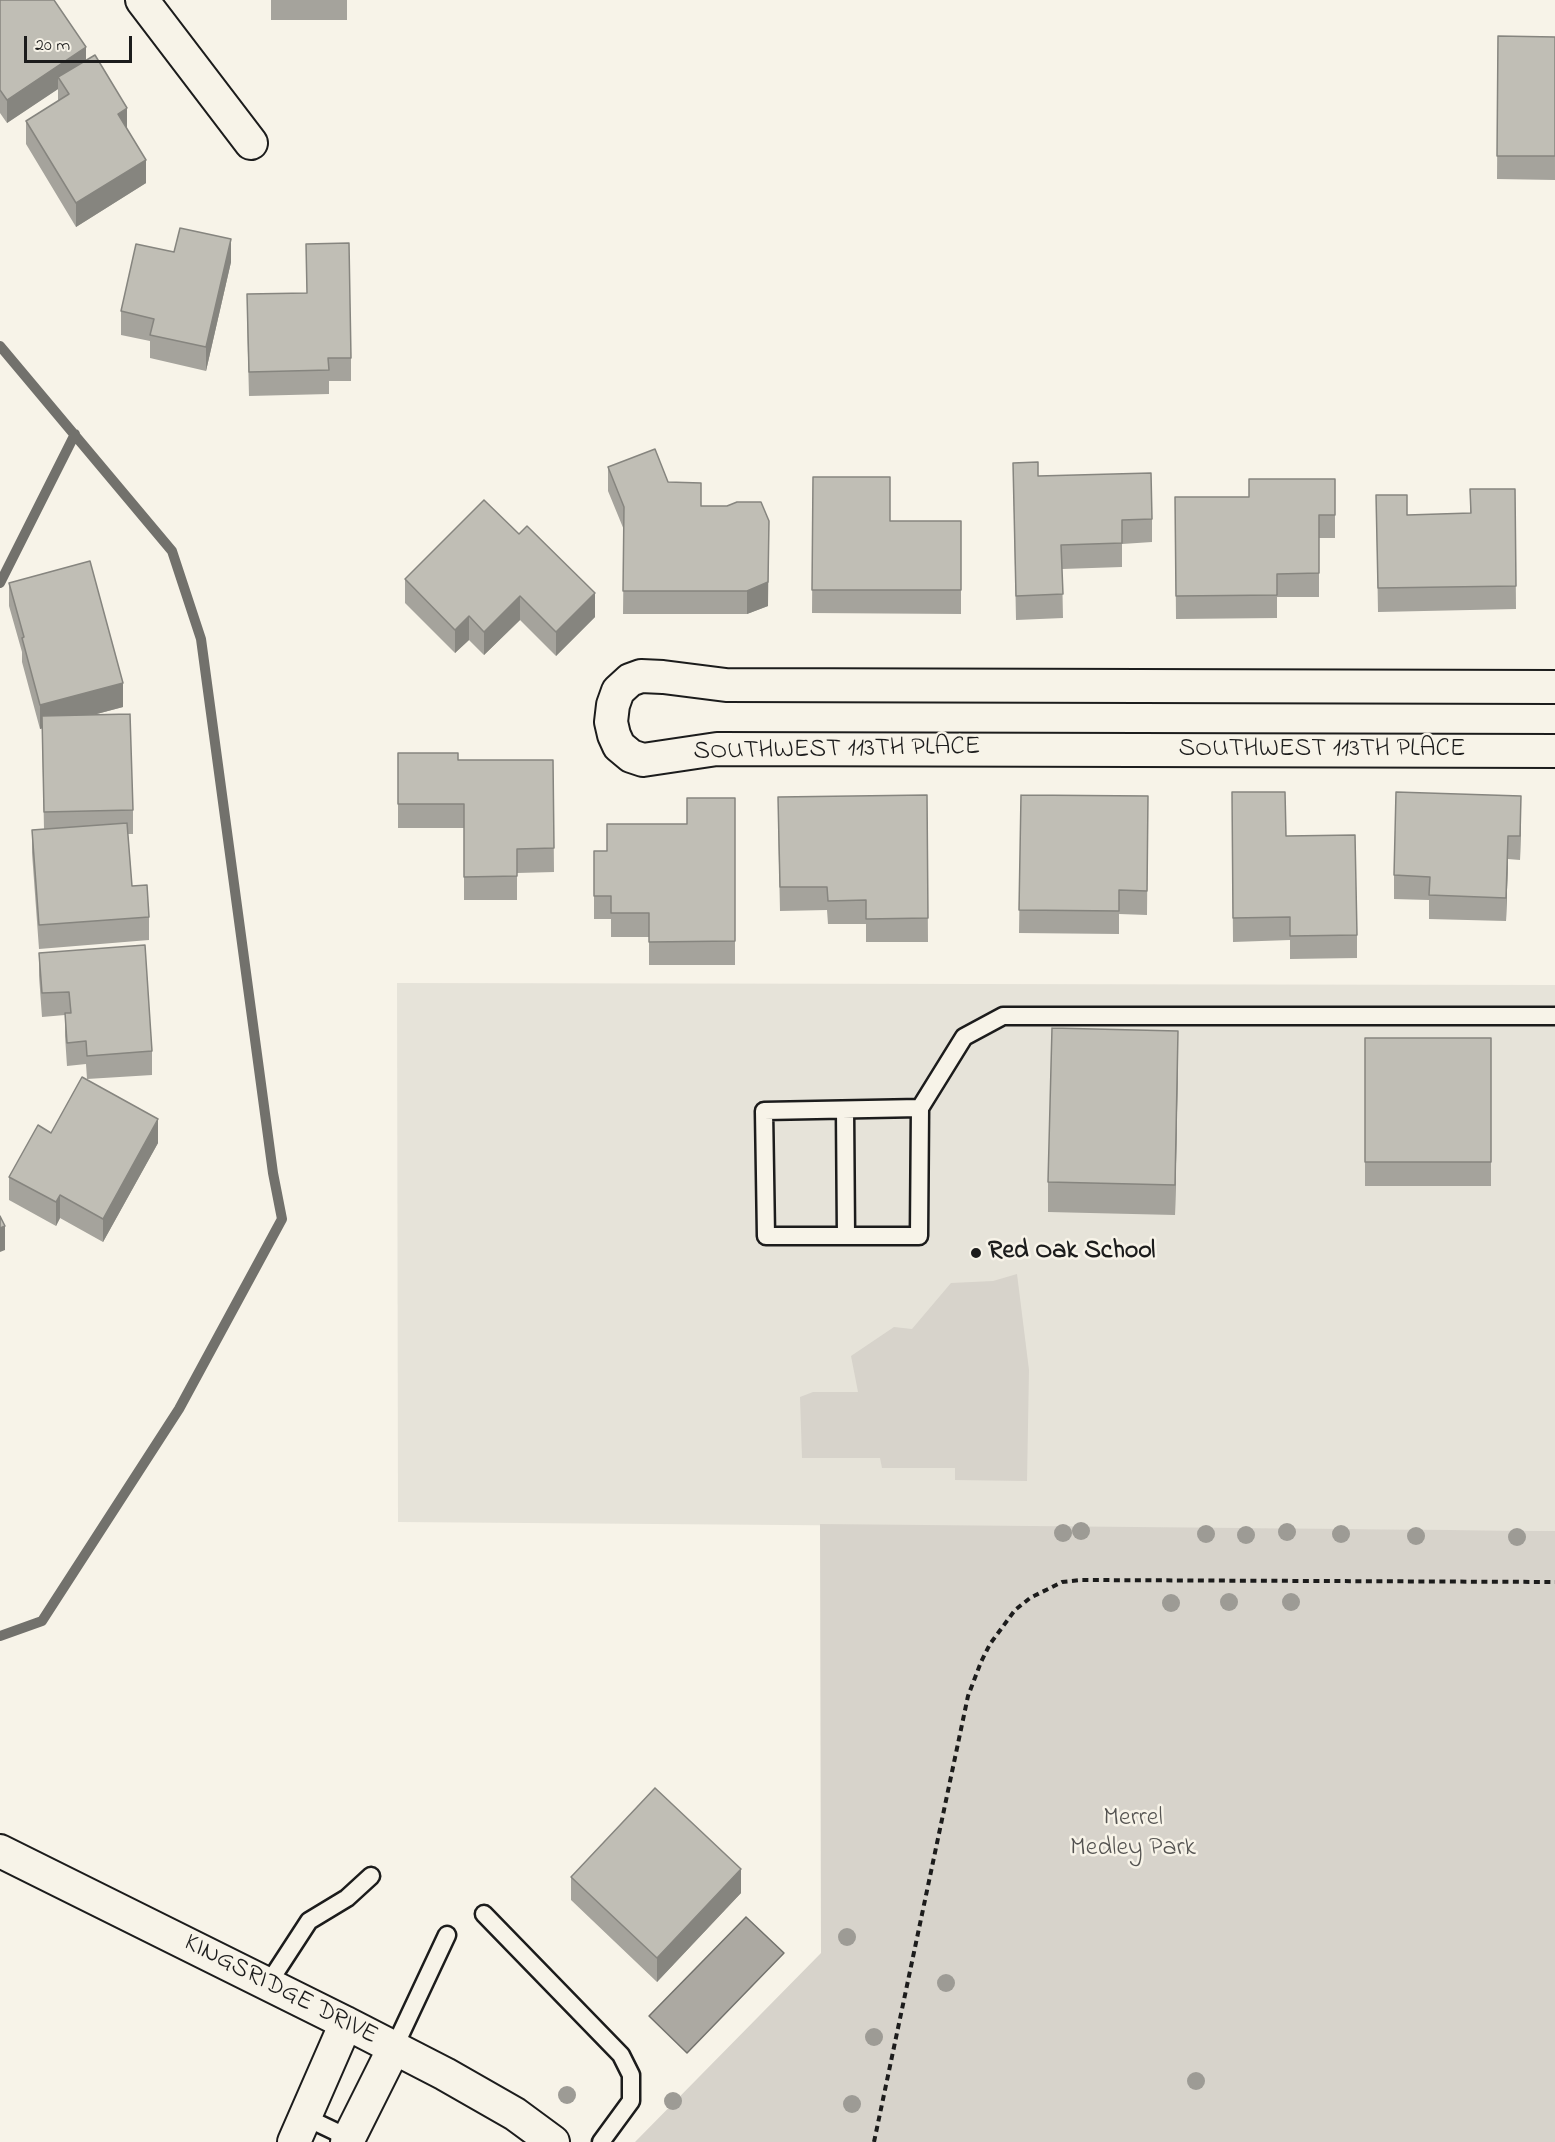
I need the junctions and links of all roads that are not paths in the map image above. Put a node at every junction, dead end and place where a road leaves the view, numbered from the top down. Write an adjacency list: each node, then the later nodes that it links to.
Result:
1 (142, 0): 2 (street)
2 (250, 143)
3 (1555, 687): 4 (street, SOUTHWEST 113TH PLACE)
4 (1555, 752)
5 (1555, 1016): 6 (lane)
6 (920, 1108): 7 (lane); 8 (lane)
7 (845, 1110): 8 (lane); 8 (lane)
8 (846, 1236)
9 (0, 1851): 13 (street, KINGSRIDGE DRIVE)
10 (371, 1876): 13 (lane)
11 (484, 1914): 19 (lane)
12 (447, 1935): 15 (lane)
13 (268, 1984): 14 (street, KINGSRIDGE DRIVE)
14 (346, 2023): 15 (street, KINGSRIDGE DRIVE); 16 (street)
15 (394, 2048): 17 (street); 18 (street, KINGSRIDGE DRIVE)
16 (299, 2130): 17 (lane)
17 (348, 2140)
18 (553, 2142)
19 (601, 2142)

